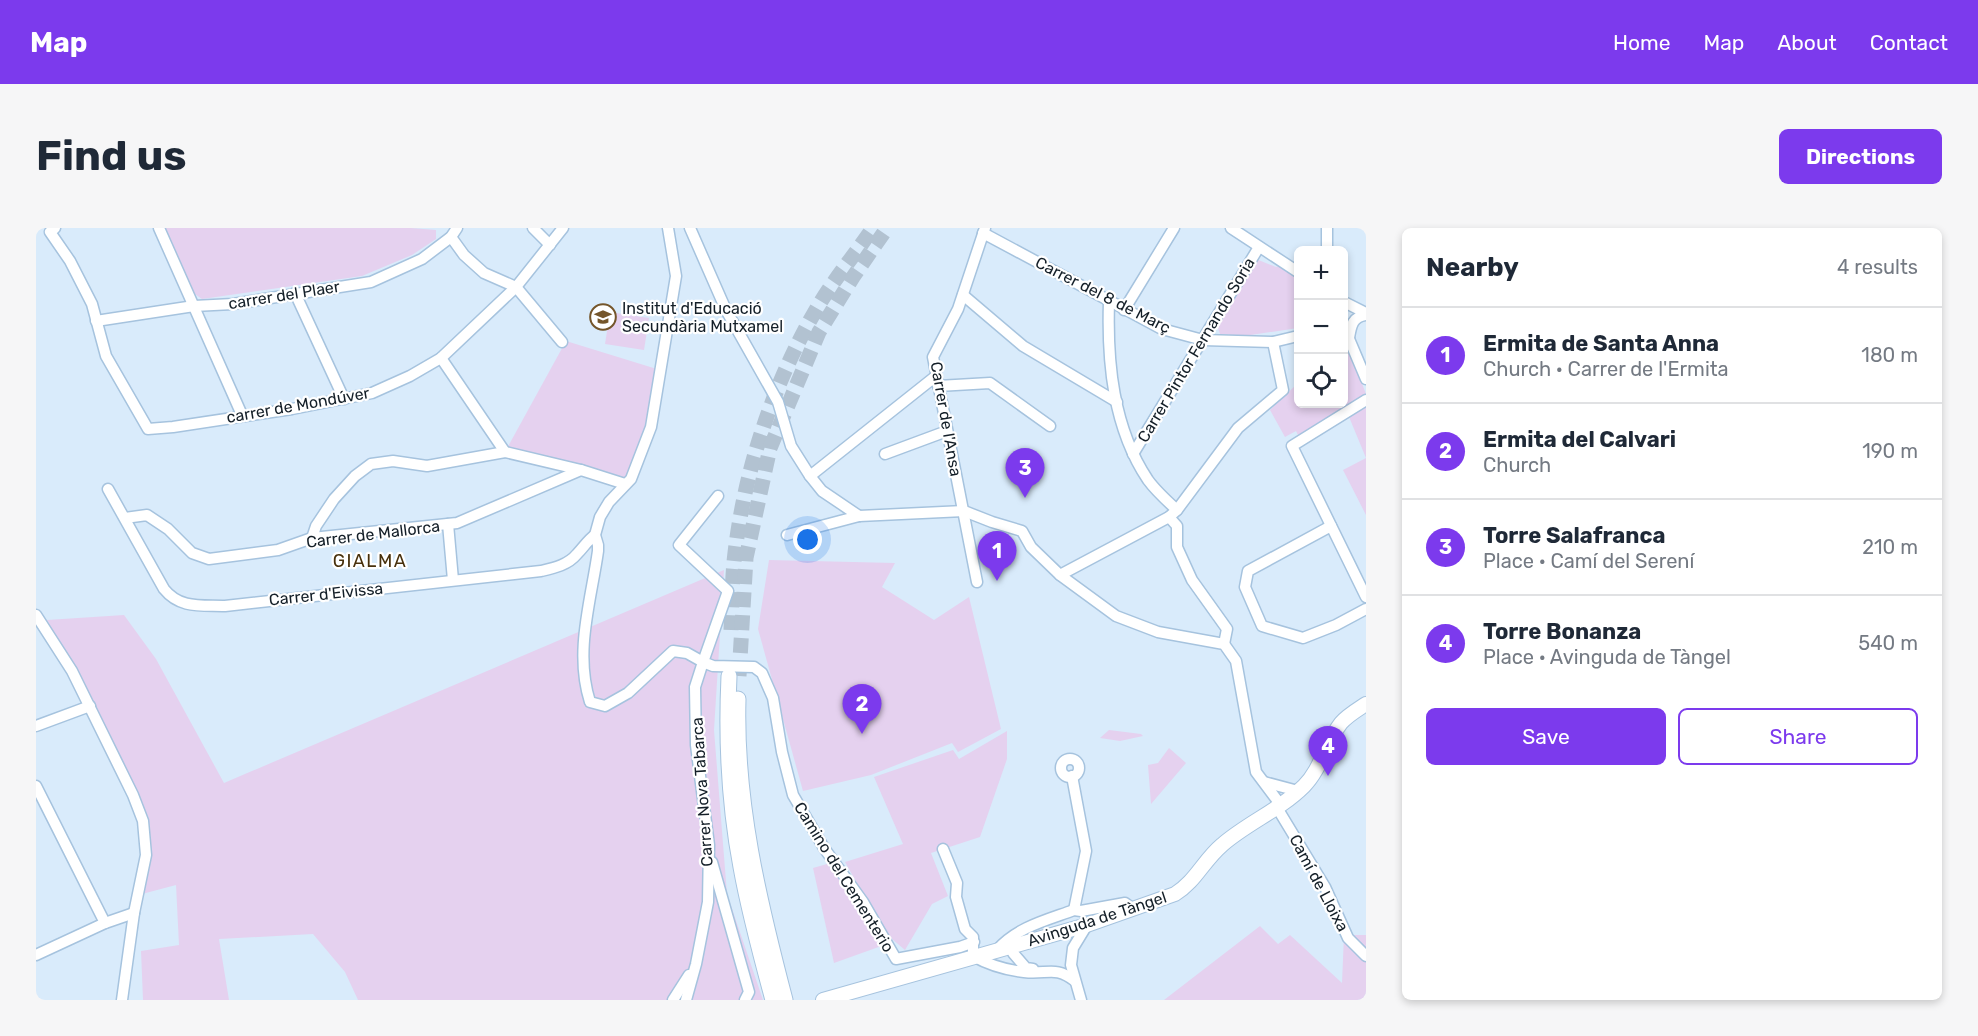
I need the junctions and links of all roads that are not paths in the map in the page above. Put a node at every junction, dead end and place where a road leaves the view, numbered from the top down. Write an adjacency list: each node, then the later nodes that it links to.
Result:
1 (159, 228): 21 (street)
2 (533, 228): 12 (street)
3 (563, 228): 12 (street, carrer de Mondúver)
4 (668, 228): 45 (street)
5 (690, 228): 44 (street)
6 (1173, 228): 22 (street)
7 (1231, 228): 14 (street)
8 (1327, 228): 13 (street)
9 (53, 230): 24 (street)
10 (453, 230): 16 (street); 17 (street, carrer del Plaer)
11 (984, 231): 18 (street, Carrer de l'Ansa); 19 (street, Carrer del 8 de Març)
12 (550, 245): 16 (street, carrer de Mondúver)
13 (1327, 246)
14 (1259, 247): 15 (street); 27 (street, Carrer Pintor Fernando Soria)
15 (1294, 269)
16 (516, 288): 28 (street); 30 (street, carrer de Mondúver)
17 (295, 293): 21 (street, carrer del Plaer); 34 (street)
18 (963, 295): 33 (street, Carrer de l'Ansa); 36 (street)
19 (1109, 302): 22 (street, Carrer del 8 de Març); 36 (street)
20 (1348, 304): 23 (street)
21 (194, 306): 24 (street, carrer del Plaer); 37 (street)
22 (1124, 310): 27 (street, Carrer del 8 de Març)
23 (1366, 314): 26 (street)
24 (96, 321): 37 (street, carrer de Mondúver)
25 (1294, 337): 29 (street, Carrer del 8 de Març)
26 (1348, 338): 31 (street)
27 (1203, 340): 29 (street, Carrer del 8 de Març); 42 (street, Carrer Pintor Fernando Soria)
28 (562, 342)
29 (1273, 342): 49 (street)
30 (441, 358): 34 (street, carrer de Mondúver); 40 (street)
31 (1363, 365): 32 (street)
32 (1366, 379)
33 (937, 381): 38 (street); 39 (street, Carrer de l'Ansa); 44 (street)
34 (344, 399): 37 (street, carrer de Mondúver)
35 (1366, 400): 53 (street)
36 (1117, 402): 42 (street)
37 (242, 415)
38 (1050, 426)
39 (946, 430): 41 (street); 48 (street, Carrer de l'Ansa)
40 (505, 452): 43 (street); 56 (street)
41 (885, 454)
42 (1133, 454): 49 (street)
43 (581, 470): 45 (street); 52 (street, Carrer de Mallorca)
44 (810, 476): 50 (street)
45 (625, 484): 54 (street)
46 (108, 489): 51 (street, Carrer d'Eivissa)
47 (718, 496): 64 (street, Carrer Nova Tabarca)
48 (964, 511): 50 (street); 57 (street); 59 (street, Carrer de l'Ansa)
49 (1173, 514): 57 (street); 63 (street, Camí de Lloixa)
50 (859, 516): 55 (street)
51 (125, 518): 56 (street, Carrer de Mallorca); 58 (street, Carrer d'Eivissa)
52 (448, 524): 56 (street, Carrer de Mallorca); 58 (street)
53 (1331, 526): 60 (street); 61 (street)
54 (595, 535): 58 (street, Carrer d'Eivissa); 64 (street)
55 (787, 535)
56 (312, 538)
57 (1060, 575): 63 (street)
58 (453, 580)
59 (977, 582)
60 (1366, 597)
61 (1366, 609)
62 (36, 615): 66 (street)
63 (1224, 644): 69 (street, Camí de Lloixa)
64 (703, 662): 73 (street, Carrer Nova Tabarca); 80 (street, Camino del Cementerio)
65 (1366, 704): 71 (main road, Avinguda de Tàngel)
66 (90, 706): 67 (street); 77 (street)
67 (36, 726)
68 (1072, 776): 76 (street)
69 (1264, 782): 71 (street); 72 (street, Camí de Lloixa)
70 (36, 786): 78 (street)
71 (1298, 791): 72 (main road, Avinguda de Tàngel)
72 (1278, 805): 75 (main road, Avinguda de Tàngel); 84 (street, Camí de Lloixa)
73 (709, 849): 85 (street, Carrer Nova Tabarca); 93 (street)
74 (944, 849): 80 (street)
75 (1133, 909): 76 (street); 79 (main road, Avinguda de Tàngel)
76 (1074, 910): 81 (street)
77 (134, 913): 78 (street); 90 (street)
78 (105, 923): 83 (street)
79 (1087, 925): 82 (main road, Avinguda de Tàngel); 86 (street)
80 (973, 945): 81 (main road, Avinguda de Tàngel); 87 (street); 96 (main road, Avinguda de Tàngel)
81 (996, 950): 82 (main road, Avinguda de Tàngel)
82 (1013, 950): 86 (street); 87 (street)
83 (36, 955)
84 (1366, 956)
85 (696, 964): 91 (street); 92 (street, Carrer Nova Tabarca)
86 (1071, 965): 88 (street)
87 (1001, 967): 88 (street)
88 (1075, 981): 89 (street)
89 (1079, 999)
90 (122, 1000)
91 (673, 1000)
92 (686, 1000)
93 (745, 1000)
94 (773, 1000): 95 (highway)
95 (785, 1000)
96 (824, 1000)

